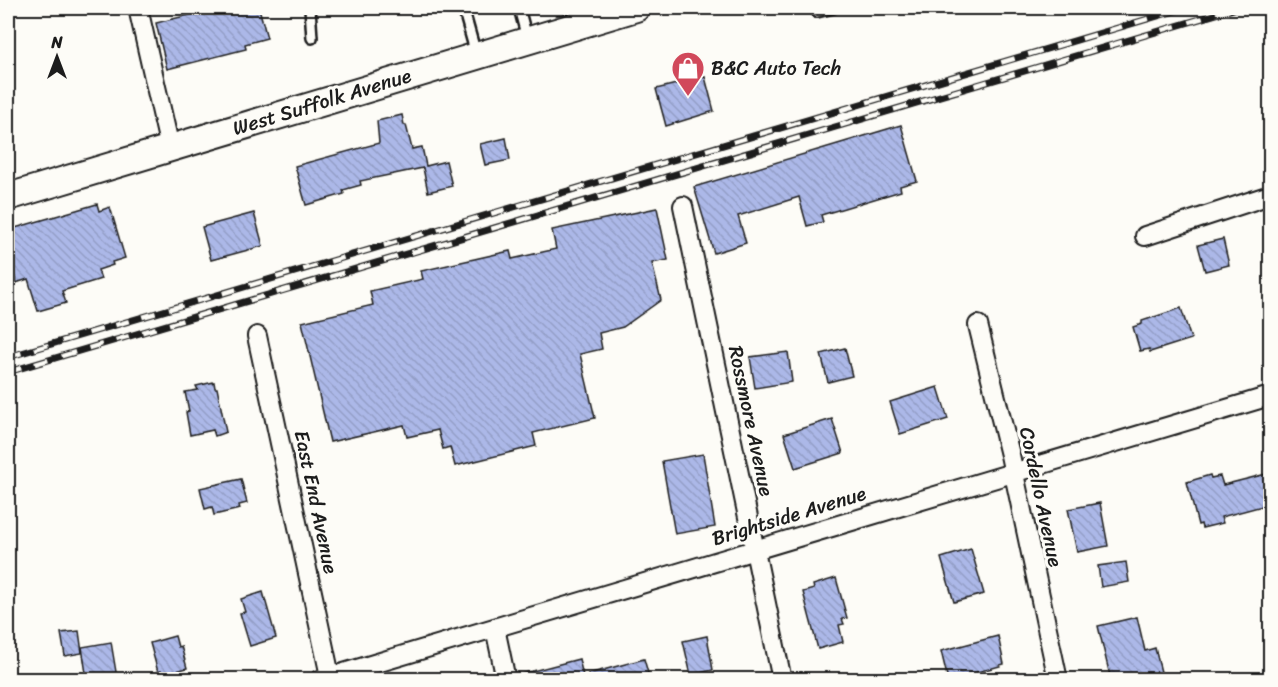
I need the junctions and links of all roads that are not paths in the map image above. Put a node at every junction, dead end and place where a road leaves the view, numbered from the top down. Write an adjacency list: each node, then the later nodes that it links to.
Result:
1 (138, 8): 11 (street)
2 (310, 8): 8 (lane)
3 (463, 8): 10 (lane)
4 (519, 8): 9 (lane)
5 (636, 8): 9 (main road, West Suffolk Avenue)
6 (815, 8): 7 (lane)
7 (833, 8)
8 (312, 38)
9 (528, 40): 10 (main road, West Suffolk Avenue)
10 (477, 55): 11 (main road, West Suffolk Avenue)
11 (170, 148): 13 (main road, West Suffolk Avenue)
12 (1270, 195): 15 (street)
13 (8, 197)
14 (683, 206): 20 (street, Rossmore Avenue)
15 (1145, 236)
16 (978, 325): 19 (street, Cordello Avenue)
17 (257, 336): 22 (street, East End Avenue)
18 (1270, 396): 19 (street, Brightside Avenue)
19 (1013, 472): 20 (street, Brightside Avenue); 25 (street, Cordello Avenue)
20 (755, 550): 21 (street, Brightside Avenue); 24 (street, Rossmore Avenue)
21 (495, 628): 22 (street, Brightside Avenue); 23 (street)
22 (325, 678)
23 (506, 680)
24 (782, 680)
25 (1058, 680)

